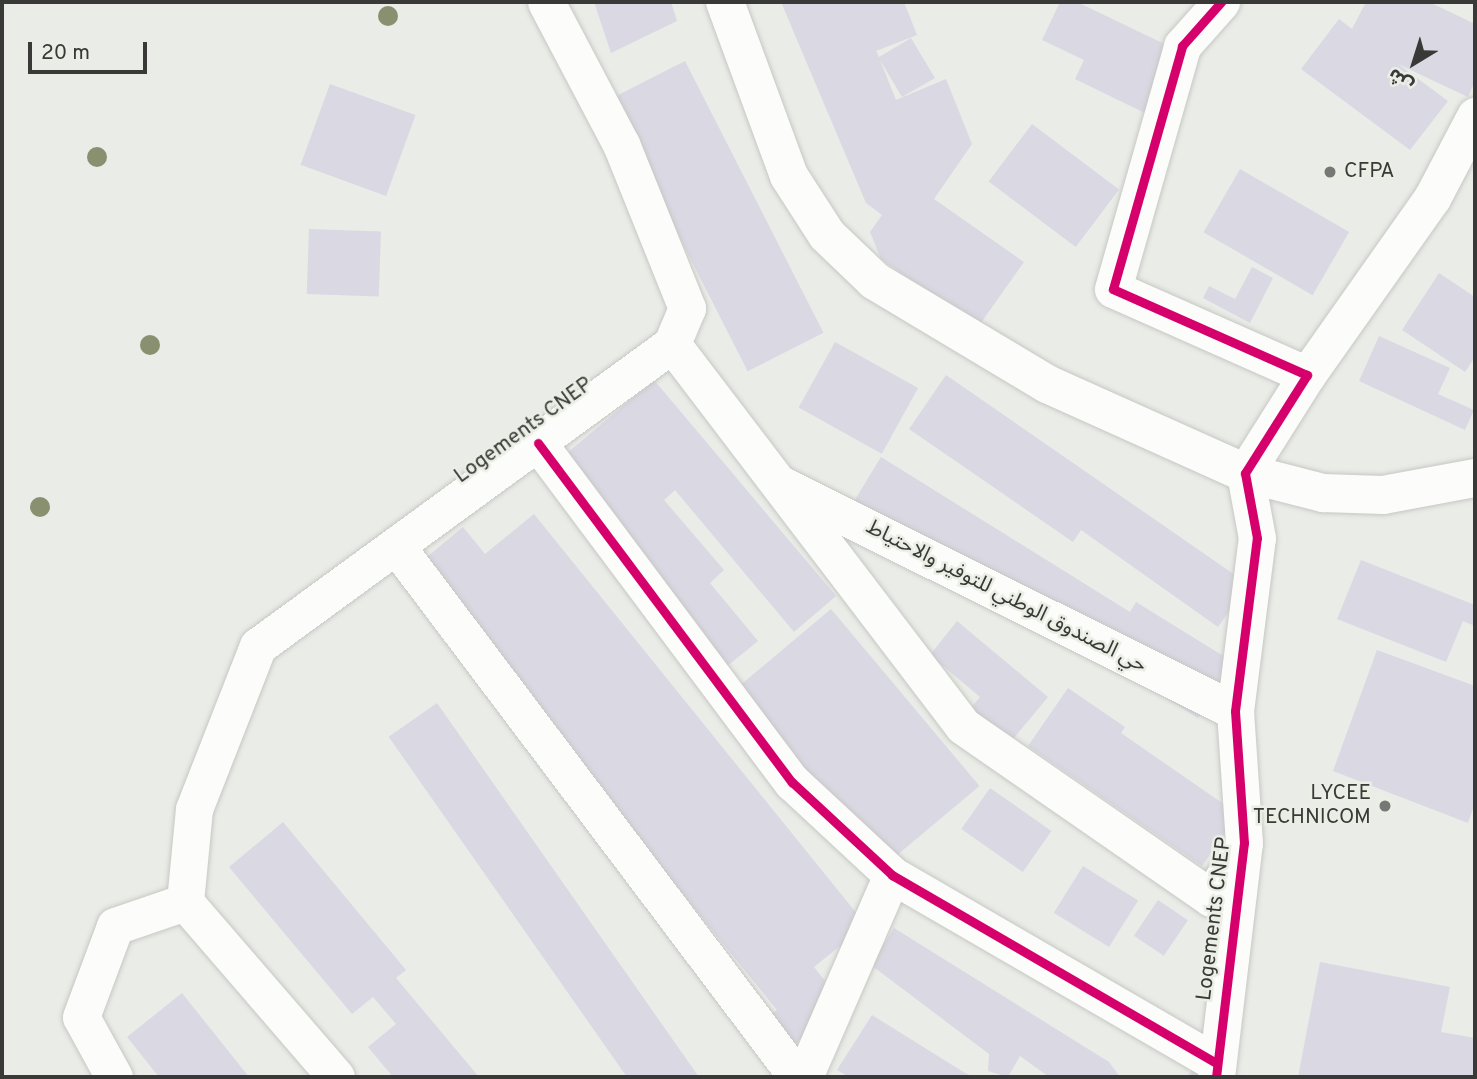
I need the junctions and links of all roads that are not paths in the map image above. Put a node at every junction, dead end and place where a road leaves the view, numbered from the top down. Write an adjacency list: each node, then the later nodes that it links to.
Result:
1 (725, 2): 8 (main road)
2 (1221, 2): 6 (street)
3 (540, 4): 5 (street)
4 (1475, 116): 6 (street)
5 (672, 344): 7 (street, Logements CNEP); 10 (street, Logements CNEP)
6 (1307, 375): 8 (street)
7 (537, 443): 11 (street, Logements CNEP); 14 (street)
8 (1245, 473): 9 (main road); 12 (street, Logements CNEP)
9 (1475, 478)
10 (777, 482): 12 (street, حي الصندوق الوطني للتوفير والاحتياط); 13 (street, Logements CNEP)
11 (397, 547): 15 (street, Logements CNEP); 19 (street)
12 (1235, 712): 13 (street, Logements CNEP)
13 (1244, 843): 16 (street, Logements CNEP)
14 (892, 875): 16 (street); 20 (street)
15 (186, 902): 17 (street); 18 (street)
16 (1215, 1070)
17 (114, 1077)
18 (336, 1077)
19 (797, 1077)
20 (804, 1077)

